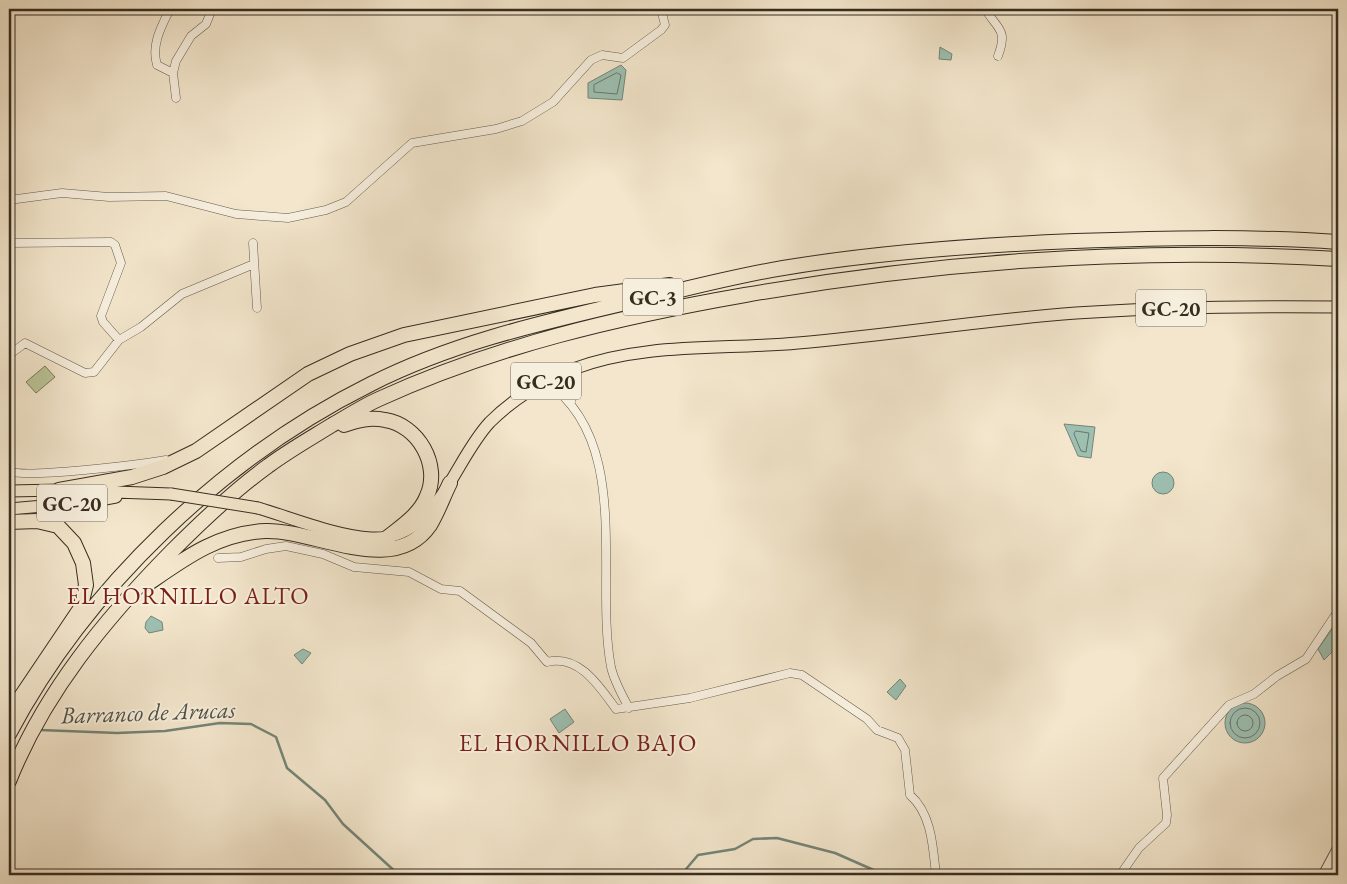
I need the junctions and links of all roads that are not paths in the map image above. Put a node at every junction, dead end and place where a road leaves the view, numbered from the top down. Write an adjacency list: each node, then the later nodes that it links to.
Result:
1 (170, 9): 6 (street)
2 (212, 9): 6 (street)
3 (661, 9): 8 (street)
4 (985, 9): 5 (street)
5 (998, 56)
6 (173, 73): 7 (street)
7 (176, 98)
8 (9, 200)
9 (1338, 242): 14 (highway, GC-3)
10 (253, 243): 13 (street)
11 (9, 244): 17 (street)
12 (1338, 259): 22 (highway, GC-3)
13 (254, 264): 16 (street); 17 (street)
14 (747, 275): 23 (highway); 35 (highway, GC-3)
15 (1338, 307): 19 (main road, GC-20)
16 (257, 308)
17 (119, 340): 18 (street)
18 (9, 355)
19 (572, 369): 20 (main road, GC-20); 21 (street)
20 (545, 381): 21 (street); 25 (main road, GC-20)
21 (572, 403): 36 (street)
22 (319, 433): 31 (highway); 33 (highway, GC-3)
23 (185, 456): 24 (street); 26 (highway)
24 (9, 471)
25 (450, 483): 31 (main road, GC-20); 33 (highway)
26 (59, 490): 27 (main road, GC-20); 28 (main road, GC-20)
27 (9, 491)
28 (135, 494): 29 (main road, GC-20); 31 (main road, GC-20, bridge)
29 (9, 509)
30 (9, 522): 35 (highway)
31 (388, 537)
32 (218, 558): 36 (street)
33 (130, 597): 39 (highway, GC-3)
34 (1338, 611): 42 (street)
35 (67, 634): 37 (highway); 38 (highway, GC-3)
36 (629, 708): 41 (street)
37 (9, 715)
38 (9, 734)
39 (9, 781)
40 (1338, 847): 43 (street)
41 (936, 875)
42 (1120, 875)
43 (1323, 875)

